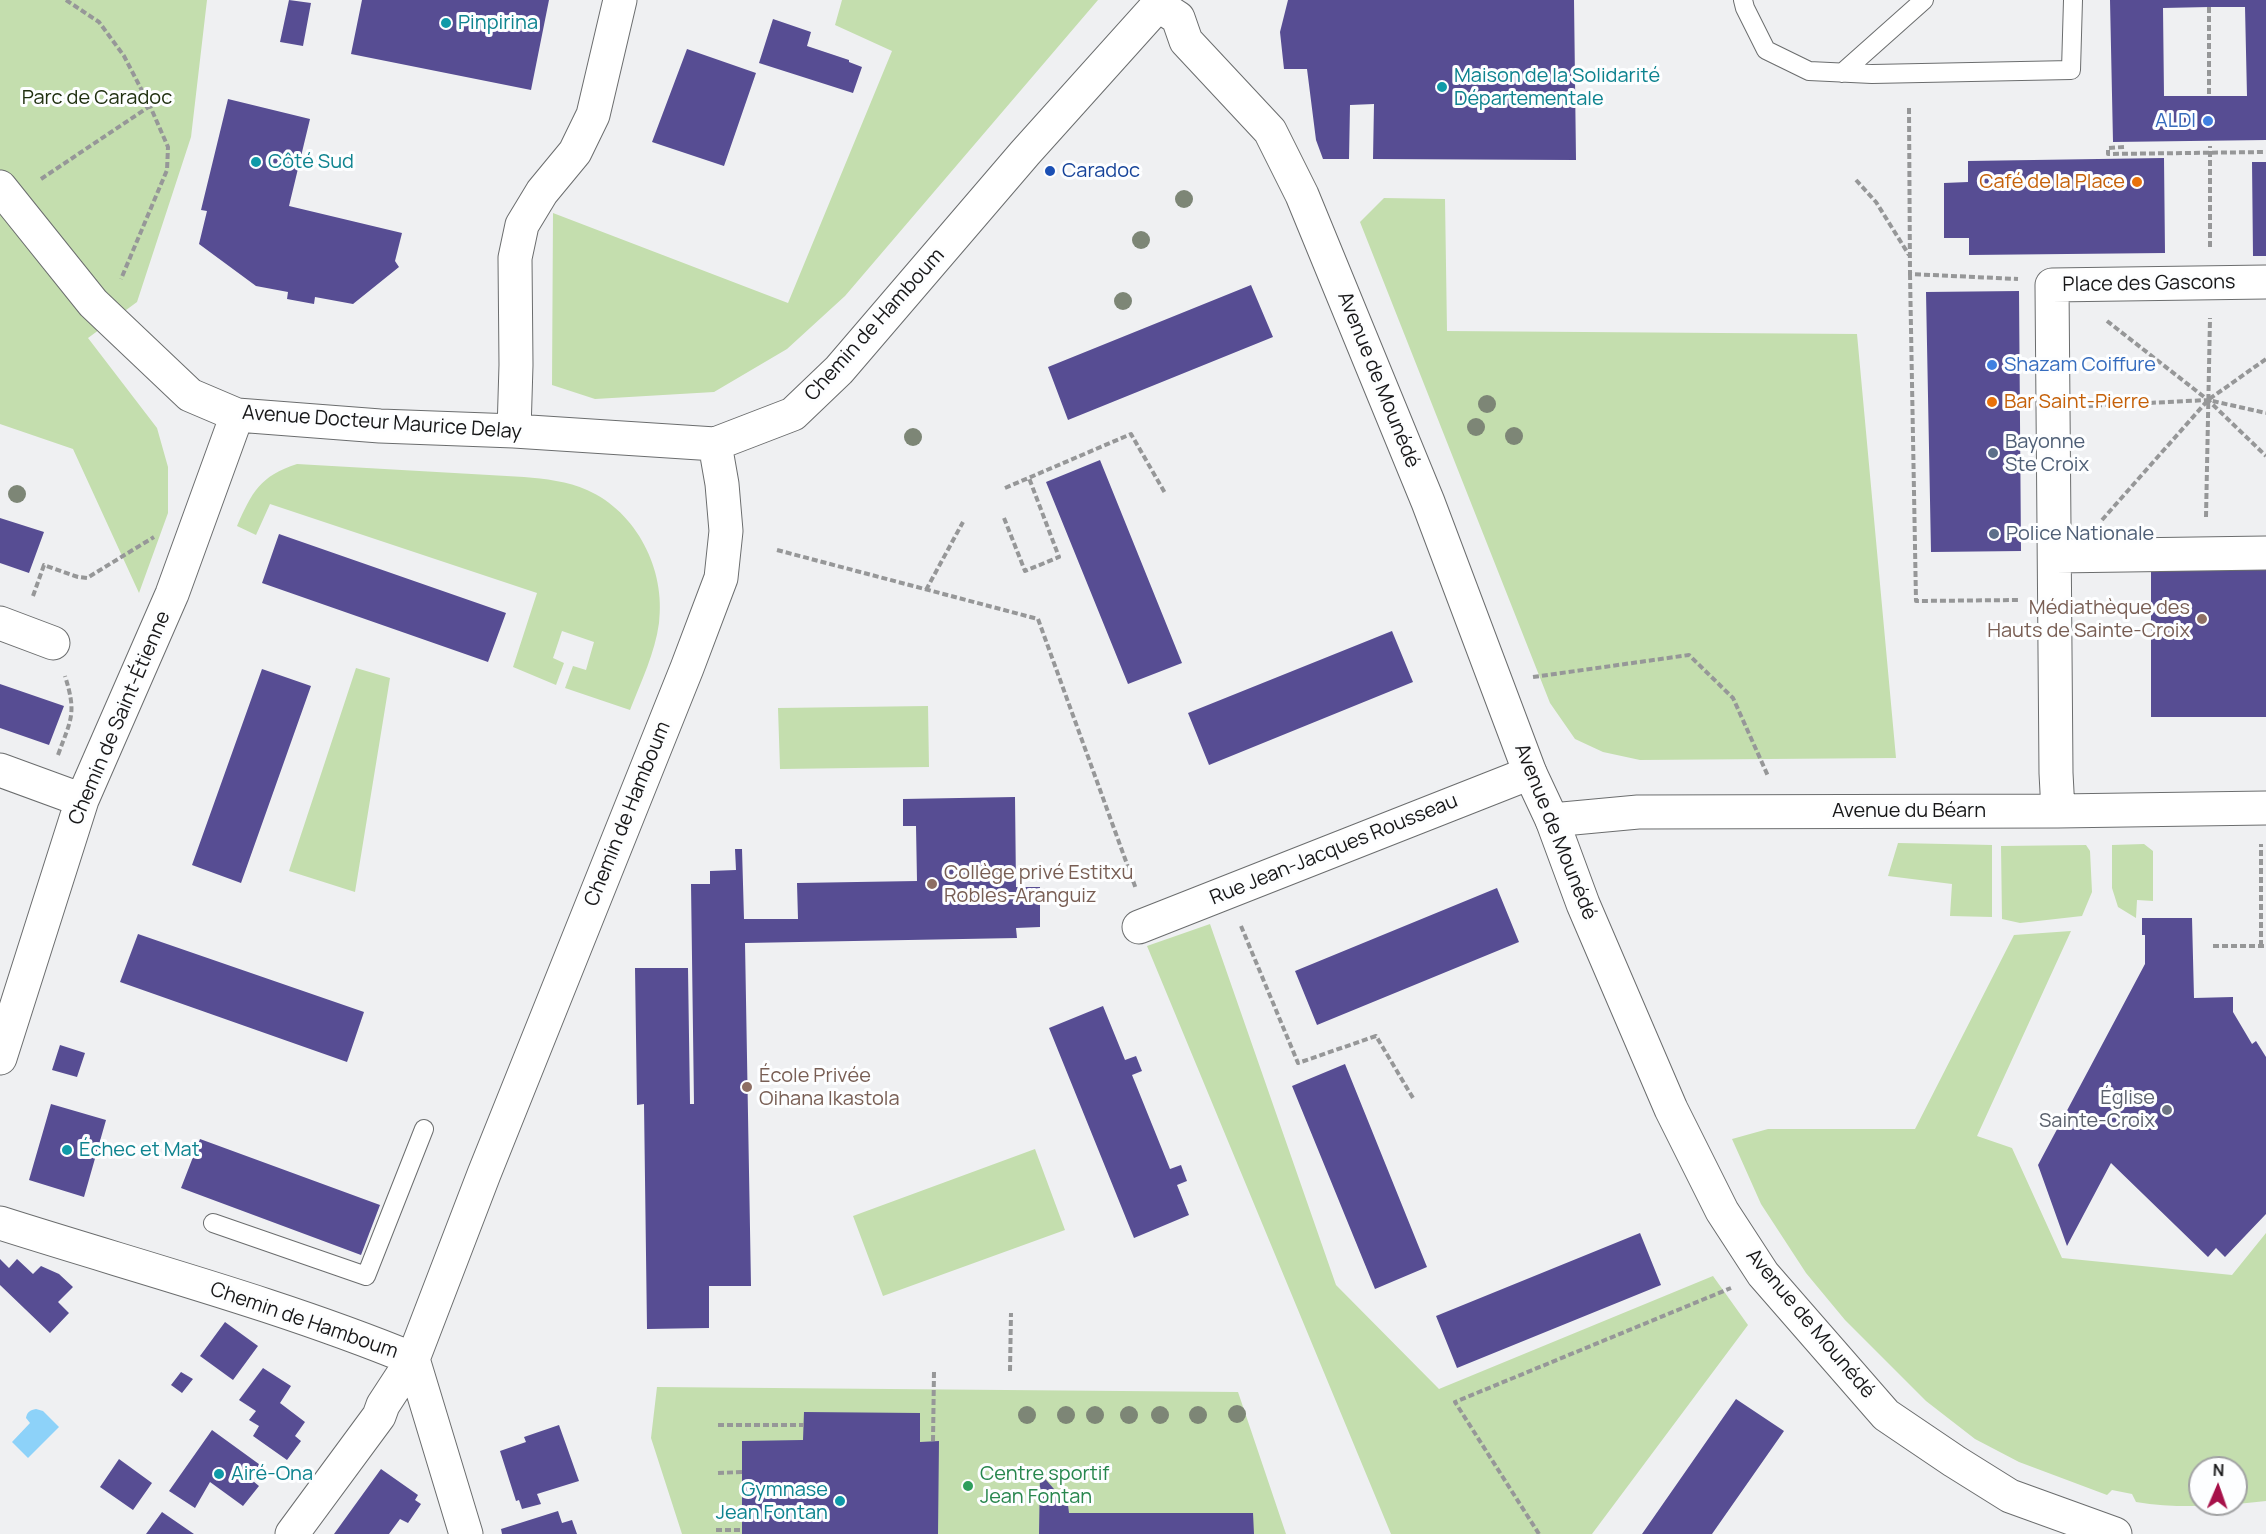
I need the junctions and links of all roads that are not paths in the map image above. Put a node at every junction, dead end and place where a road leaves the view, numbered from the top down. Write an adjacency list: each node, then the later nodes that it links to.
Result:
1 (620, 0): 10 (street)
2 (1743, 0): 6 (lane)
3 (1924, 0): 6 (lane)
4 (2073, 0): 6 (lane)
5 (1161, 3): 11 (street, Chemin de Hamboum); 17 (street, Avenue de Mounédé)
6 (1842, 72)
7 (0, 187): 9 (street, Avenue Docteur Maurice Delay)
8 (2266, 282): 13 (street, Place des Gascons)
9 (237, 415): 10 (street, Avenue Docteur Maurice Delay); 18 (street, Chemin de Saint-Étienne)
10 (514, 431): 11 (street, Avenue Docteur Maurice Delay)
11 (715, 444): 27 (street, Chemin de Hamboum)
12 (2266, 553): 13 (street)
13 (2056, 556): 19 (street, Place des Gascons)
14 (0, 623): 15 (street)
15 (53, 643)
16 (0, 770): 18 (street)
17 (1530, 773): 20 (street, Avenue de Mounédé); 22 (street, Rue Jean-Jacques Rousseau)
18 (82, 800): 23 (street, Chemin de Saint-Étienne)
19 (2058, 811): 20 (street, Avenue du Béarn); 21 (street, Avenue du Béarn)
20 (1552, 820): 30 (street, Avenue de Mounédé)
21 (2264, 822)
22 (1139, 927)
23 (0, 1058)
24 (424, 1129): 26 (lane)
25 (0, 1223): 27 (street, Chemin de Hamboum)
26 (213, 1223)
27 (413, 1359): 28 (street); 29 (street)
28 (292, 1534)
29 (466, 1534)
30 (2115, 1534)

